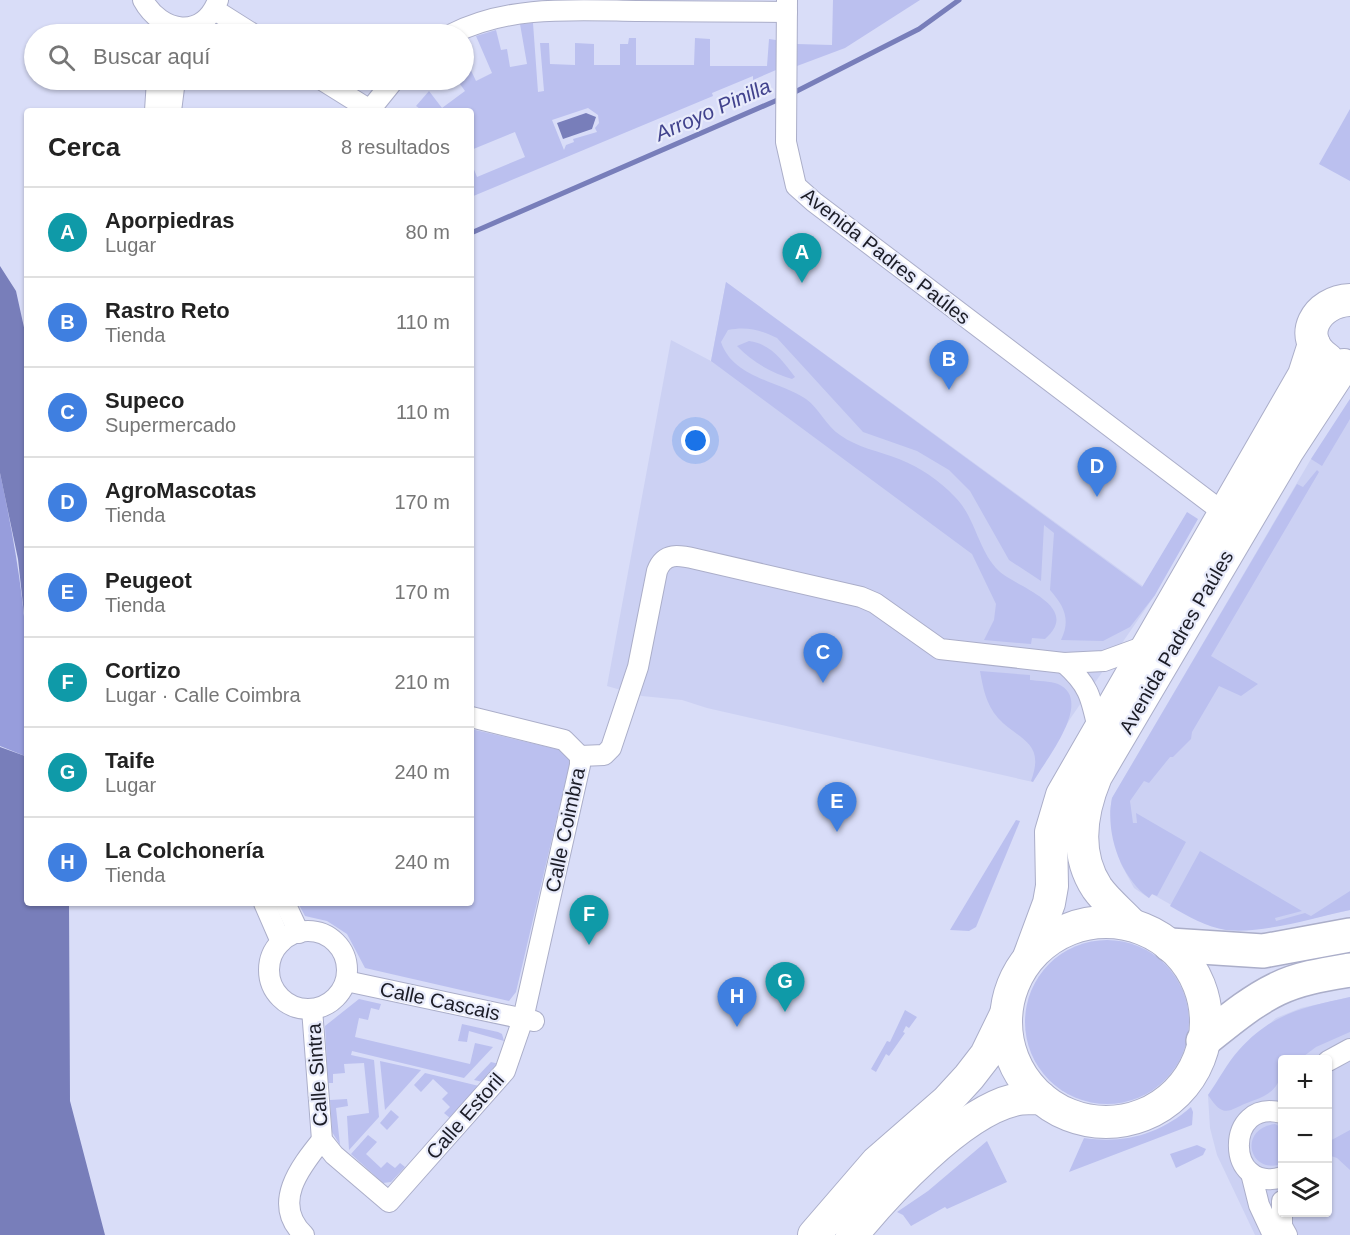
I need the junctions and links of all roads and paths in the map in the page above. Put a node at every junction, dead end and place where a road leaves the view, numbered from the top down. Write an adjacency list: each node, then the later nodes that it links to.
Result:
1 (143, 0): 5 (street)
2 (216, 5): 6 (street); 7 (street)
3 (556, 5): 4 (street); 8 (street)
4 (787, 6): 20 (street, Avenida Padres Paúles)
5 (160, 24)
6 (199, 24)
7 (240, 24)
8 (474, 25)
9 (156, 90): 13 (street)
10 (173, 90): 14 (street)
11 (338, 90): 15 (street)
12 (386, 90): 16 (street)
13 (155, 108)
14 (171, 108)
15 (366, 108)
16 (371, 108)
17 (1346, 296): 18 (highway, Avenida Padres Paúles)
18 (1314, 344): 19 (highway); 20 (highway, Avenida Padres Paúles)
19 (1347, 364): 28 (highway, Avenida Padres Paúles)
20 (1224, 513): 21 (highway, Avenida Padres Paúles)
21 (1148, 645): 22 (street); 24 (highway, Avenida Padres Paúles)
22 (1064, 663): 24 (street); 25 (street)
23 (474, 718): 25 (street, Calle Coimbra)
24 (1098, 729): 33 (highway, Avenida Padres Paúles)
25 (580, 756): 38 (street, Calle Coimbra)
26 (265, 906): 31 (street)
27 (286, 906): 29 (street)
28 (1132, 925): 32 (highway); 33 (highway)
29 (299, 933): 31 (street); 35 (street)
30 (1350, 934): 32 (highway)
31 (281, 942): 36 (street)
32 (1170, 945): 39 (highway)
33 (1029, 957): 37 (highway)
34 (1350, 970): 39 (highway)
35 (346, 981): 36 (street); 38 (street, Calle Cascais)
36 (312, 1010): 44 (street, Calle Sintra)
37 (1006, 1014): 42 (highway); 50 (highway)
38 (529, 1020): 47 (street, Calle Estoril)
39 (1203, 1041): 42 (highway)
40 (1350, 1049): 41 (street)
41 (1332, 1059)
42 (1041, 1098): 51 (highway)
43 (1274, 1112): 45 (street)
44 (322, 1140): 47 (street, Calle Sintra); 49 (street, Calle Sintra)
45 (1251, 1173): 46 (street); 52 (street)
46 (1278, 1177)
47 (389, 1202)
48 (1282, 1217): 53 (street)
49 (304, 1235)
50 (814, 1235)
51 (852, 1235)
52 (1273, 1235)
53 (1287, 1235)

